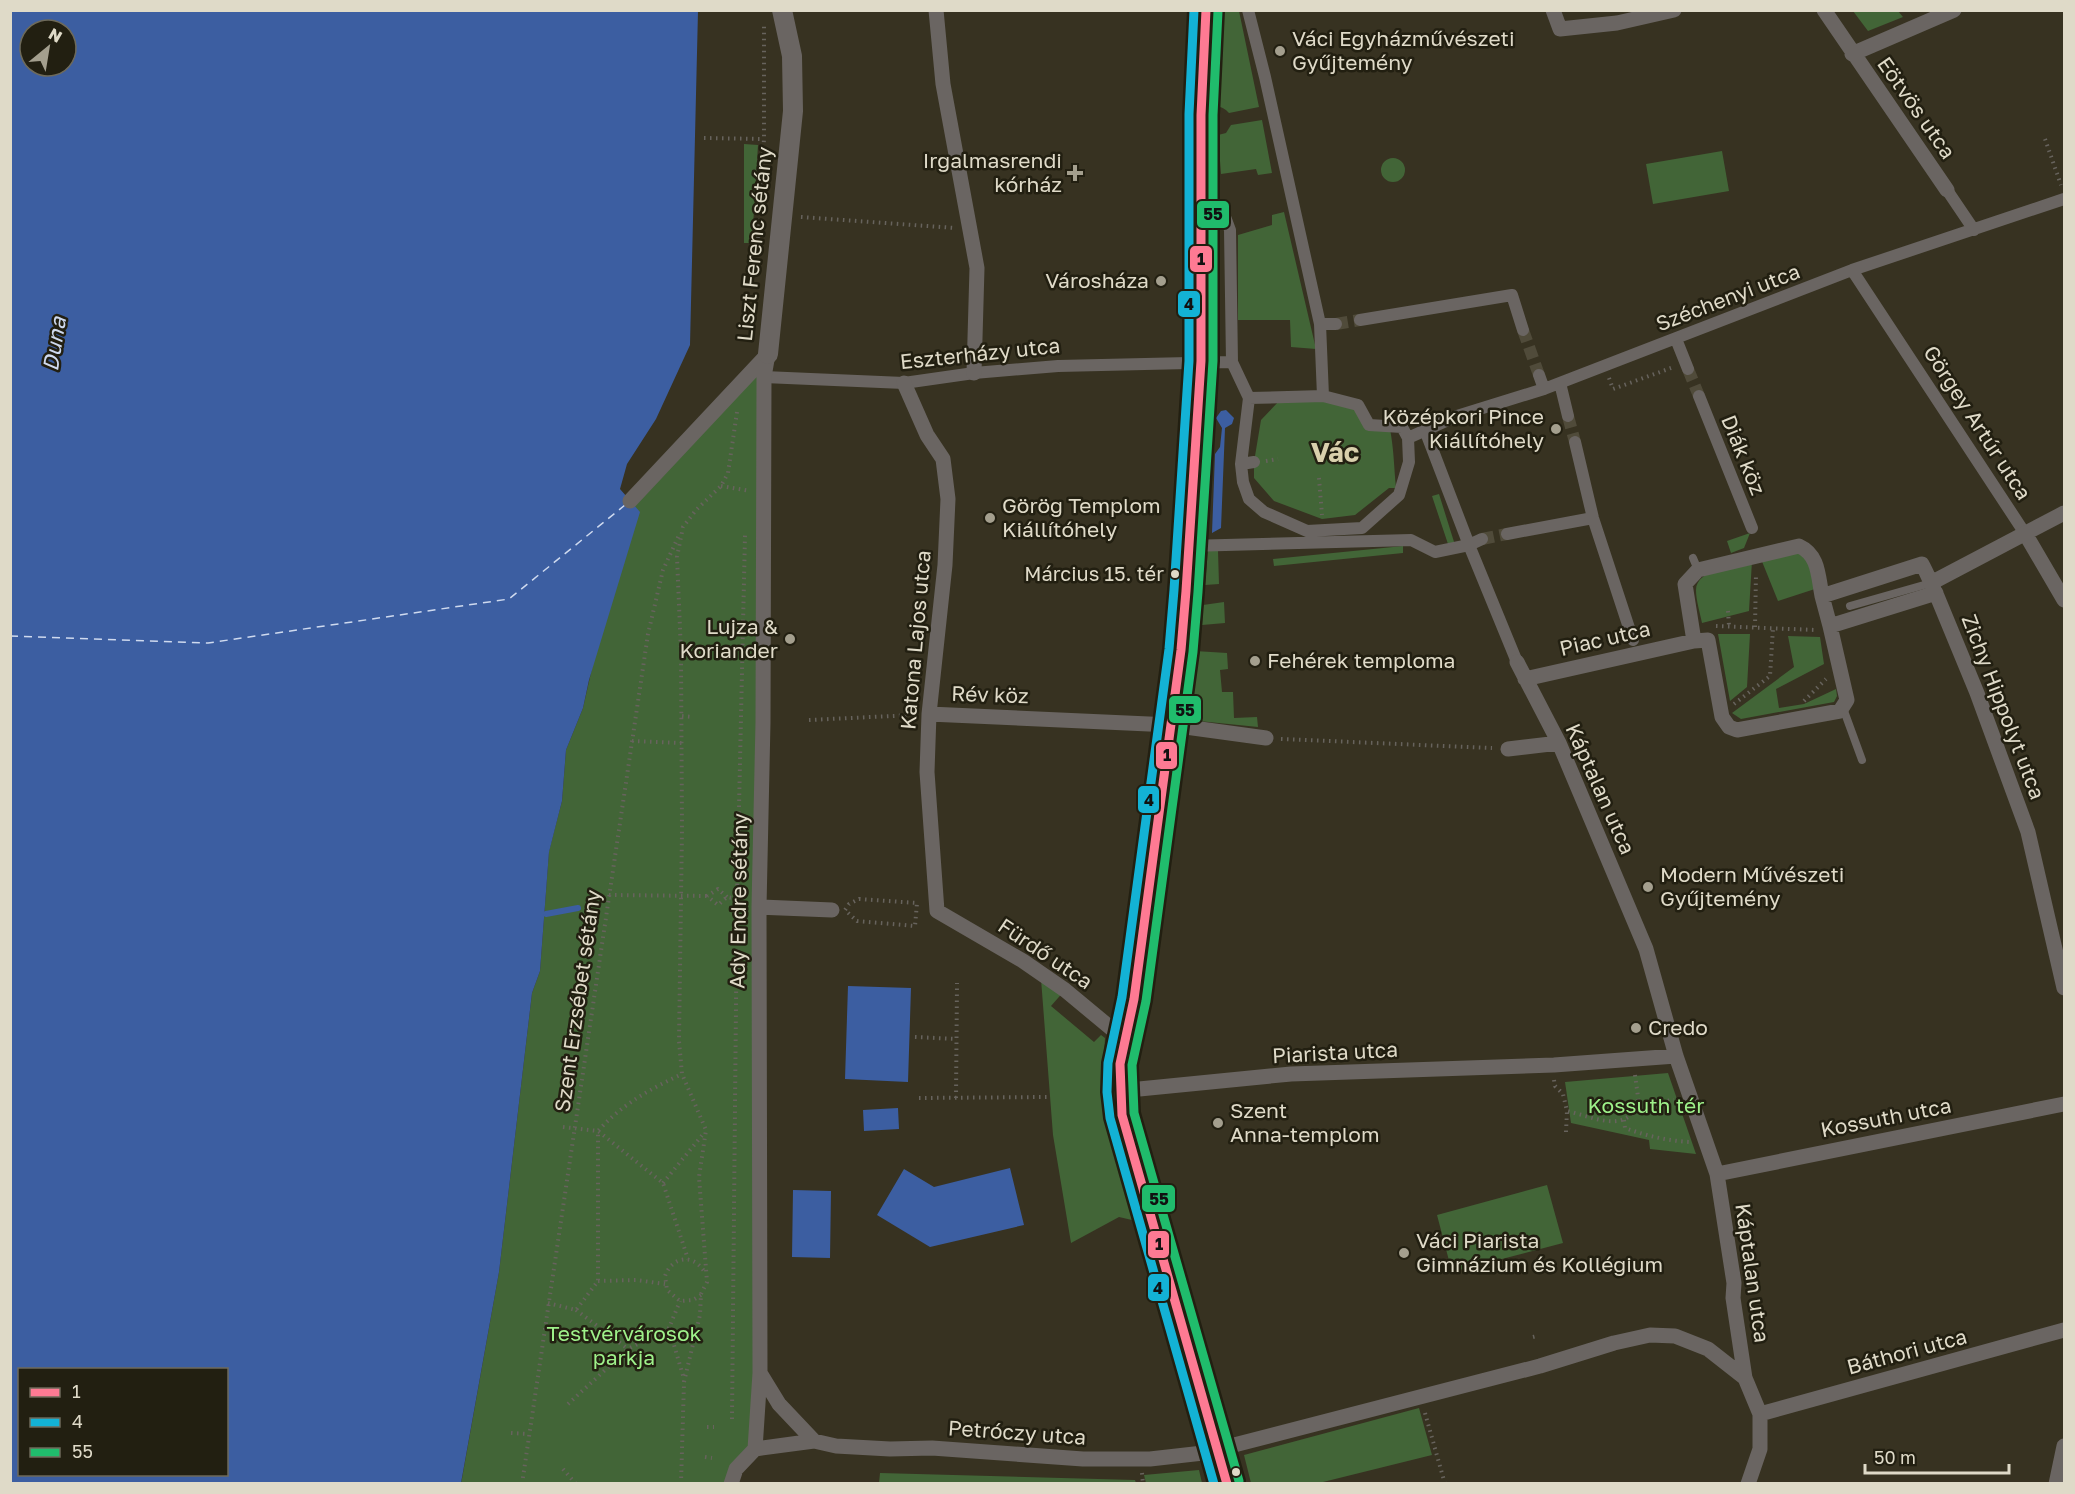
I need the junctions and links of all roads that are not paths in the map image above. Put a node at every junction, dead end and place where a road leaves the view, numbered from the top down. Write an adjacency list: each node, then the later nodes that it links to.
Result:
1 (782, 10): 20 (street, Liszt Ferenc sétány)
2 (936, 10): 24 (street)
3 (1206, 10): 12 (street)
4 (1248, 10): 16 (street)
5 (1553, 10): 6 (street)
6 (1674, 10)
7 (1824, 10): 9 (street, Eötvös utca)
8 (1954, 10): 9 (street)
9 (1852, 54): 10 (street, Eötvös utca)
10 (1947, 190): 13 (street, Eötvös utca)
11 (2064, 197): 13 (street, Széchenyi utca)
12 (1203, 206): 21 (street); 22 (street)
13 (1974, 230): 14 (street, Széchenyi utca)
14 (1852, 270): 19 (street, Széchenyi utca); 42 (street, Görgey Artúr utca)
15 (1360, 320): 18 (street)
16 (1320, 324): 17 (street); 30 (street)
17 (1336, 324)
18 (1524, 330)
19 (1676, 339): 23 (street); 28 (street, Széchenyi utca)
20 (768, 354): 26 (street, Ady Endre sétány); 37 (street, Liszt Ferenc sétány)
21 (1201, 361): 22 (street, Eszterházy utca); 24 (street, Eszterházy utca); 45 (street)
22 (1232, 362): 32 (street)
23 (1682, 368)
24 (974, 373): 27 (street, Eszterházy utca)
25 (1539, 375): 29 (street)
26 (764, 377): 27 (street, Eszterházy utca); 62 (street, Ady Endre sétány)
27 (904, 383): 56 (street, Katona Lajos utca)
28 (1560, 383): 29 (street, Széchenyi utca); 33 (street)
29 (1544, 389): 34 (street, Széchenyi utca)
30 (1323, 396): 32 (street); 35 (street)
31 (1698, 396): 40 (street, Diák köz)
32 (1248, 398): 35 (street)
33 (1568, 416)
34 (1425, 430): 35 (street, Széchenyi utca); 44 (street)
35 (1408, 438)
36 (1575, 442): 39 (street)
37 (630, 501)
38 (2064, 513): 42 (street)
39 (1593, 518): 41 (street); 51 (street)
40 (1752, 528)
41 (1507, 534)
42 (2026, 535): 46 (street); 48 (street, Görgey Artúr utca)
43 (1482, 539): 44 (street)
44 (1469, 545): 45 (street); 53 (street, Káptalan utca)
45 (1188, 546): 57 (street)
46 (1933, 588): 47 (street); 49 (lane); 50 (street); 65 (street, Zichy Hippolyt utca)
47 (1822, 596): 50 (street); 52 (street)
48 (2064, 600)
49 (1850, 606)
50 (1830, 628): 55 (street)
51 (1633, 640)
52 (1694, 642): 54 (street, Piac utca); 55 (street)
53 (1517, 662): 54 (street, Káptalan utca)
54 (1525, 679): 59 (street, Káptalan utca)
55 (1844, 708): 61 (lane)
56 (929, 714): 57 (street, Rév köz); 64 (street, Katona Lajos utca)
57 (1171, 725): 58 (street, Rév köz); 66 (street)
58 (1266, 738)
59 (1558, 744): 60 (street); 67 (street, Káptalan utca)
60 (1508, 748)
61 (1862, 760)
62 (759, 907): 63 (street); 72 (street, Ady Endre sétány)
63 (832, 910)
64 (937, 911): 66 (street, Fürdő utca)
65 (2064, 988)
66 (1124, 1040): 68 (street)
67 (1676, 1056): 68 (street, Piarista utca); 70 (street)
68 (1119, 1091): 78 (street)
69 (2064, 1104): 70 (street, Kossuth utca)
70 (1717, 1174): 73 (street, Káptalan utca)
71 (2064, 1330): 74 (street, Báthori utca)
72 (760, 1373): 75 (street); 77 (street, Ady Endre sétány)
73 (1744, 1378): 74 (street); 78 (street, Petróczy utca)
74 (1760, 1414): 81 (street)
75 (814, 1441): 77 (street, Petróczy utca); 78 (street, Petróczy utca)
76 (2064, 1446): 82 (street)
77 (755, 1449): 79 (street)
78 (1217, 1449): 80 (street)
79 (731, 1484)
80 (1227, 1484)
81 (1748, 1484)
82 (2056, 1484)

